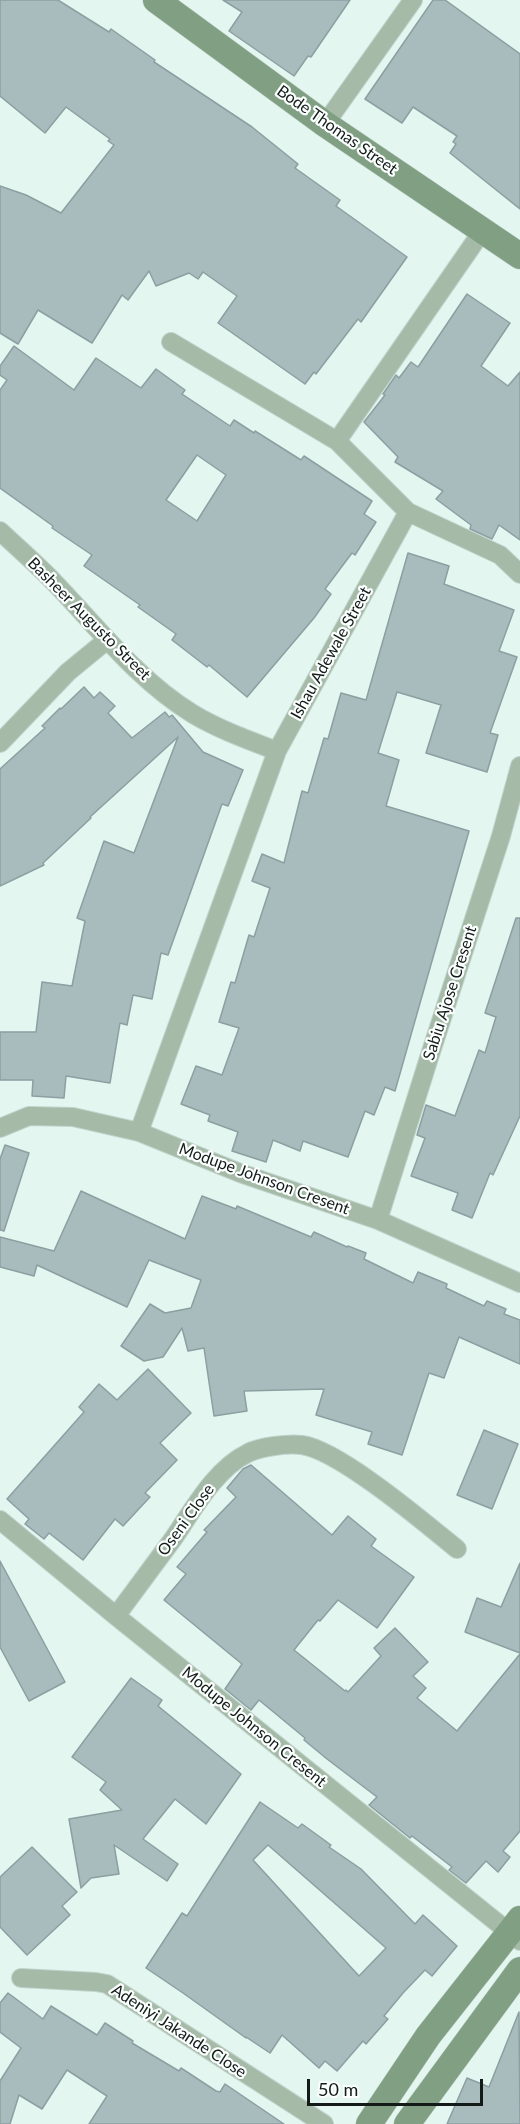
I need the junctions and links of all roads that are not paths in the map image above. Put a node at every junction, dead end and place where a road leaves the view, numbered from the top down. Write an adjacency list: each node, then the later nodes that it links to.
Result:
1 (156, 0): 3 (main road, Bode Thomas Street)
2 (413, 0): 3 (street)
3 (325, 124): 4 (main road, Bode Thomas Street)
4 (483, 230): 5 (main road, Bode Thomas Street); 7 (street)
5 (520, 256)
6 (171, 342): 7 (street)
7 (337, 441): 8 (street)
8 (408, 512): 10 (street); 13 (street, Ishau Adewale Street)
9 (0, 531): 11 (street, Basheer Augusto Street)
10 (520, 574)
11 (107, 640): 12 (street); 13 (street, Basheer Augusto Street)
12 (0, 743)
13 (277, 751): 16 (street, Ishau Adewale Street)
14 (520, 766): 17 (street, Sabiu Ajose Cresent)
15 (0, 1128): 16 (street, Modupe Johnson Cresent)
16 (139, 1132): 17 (street, Modupe Johnson Cresent)
17 (378, 1221): 18 (street, Modupe Johnson Cresent)
18 (520, 1283)
19 (0, 1520): 21 (street, Modupe Johnson Cresent)
20 (457, 1549): 21 (street, Oseni Close)
21 (116, 1616): 22 (street, Modupe Johnson Cresent)
22 (516, 1931): 26 (main road)
23 (520, 1970): 27 (main road)
24 (21, 1978): 25 (street, Adeniyi Jakande Close)
25 (324, 2124)
26 (369, 2124)
27 (407, 2124)

